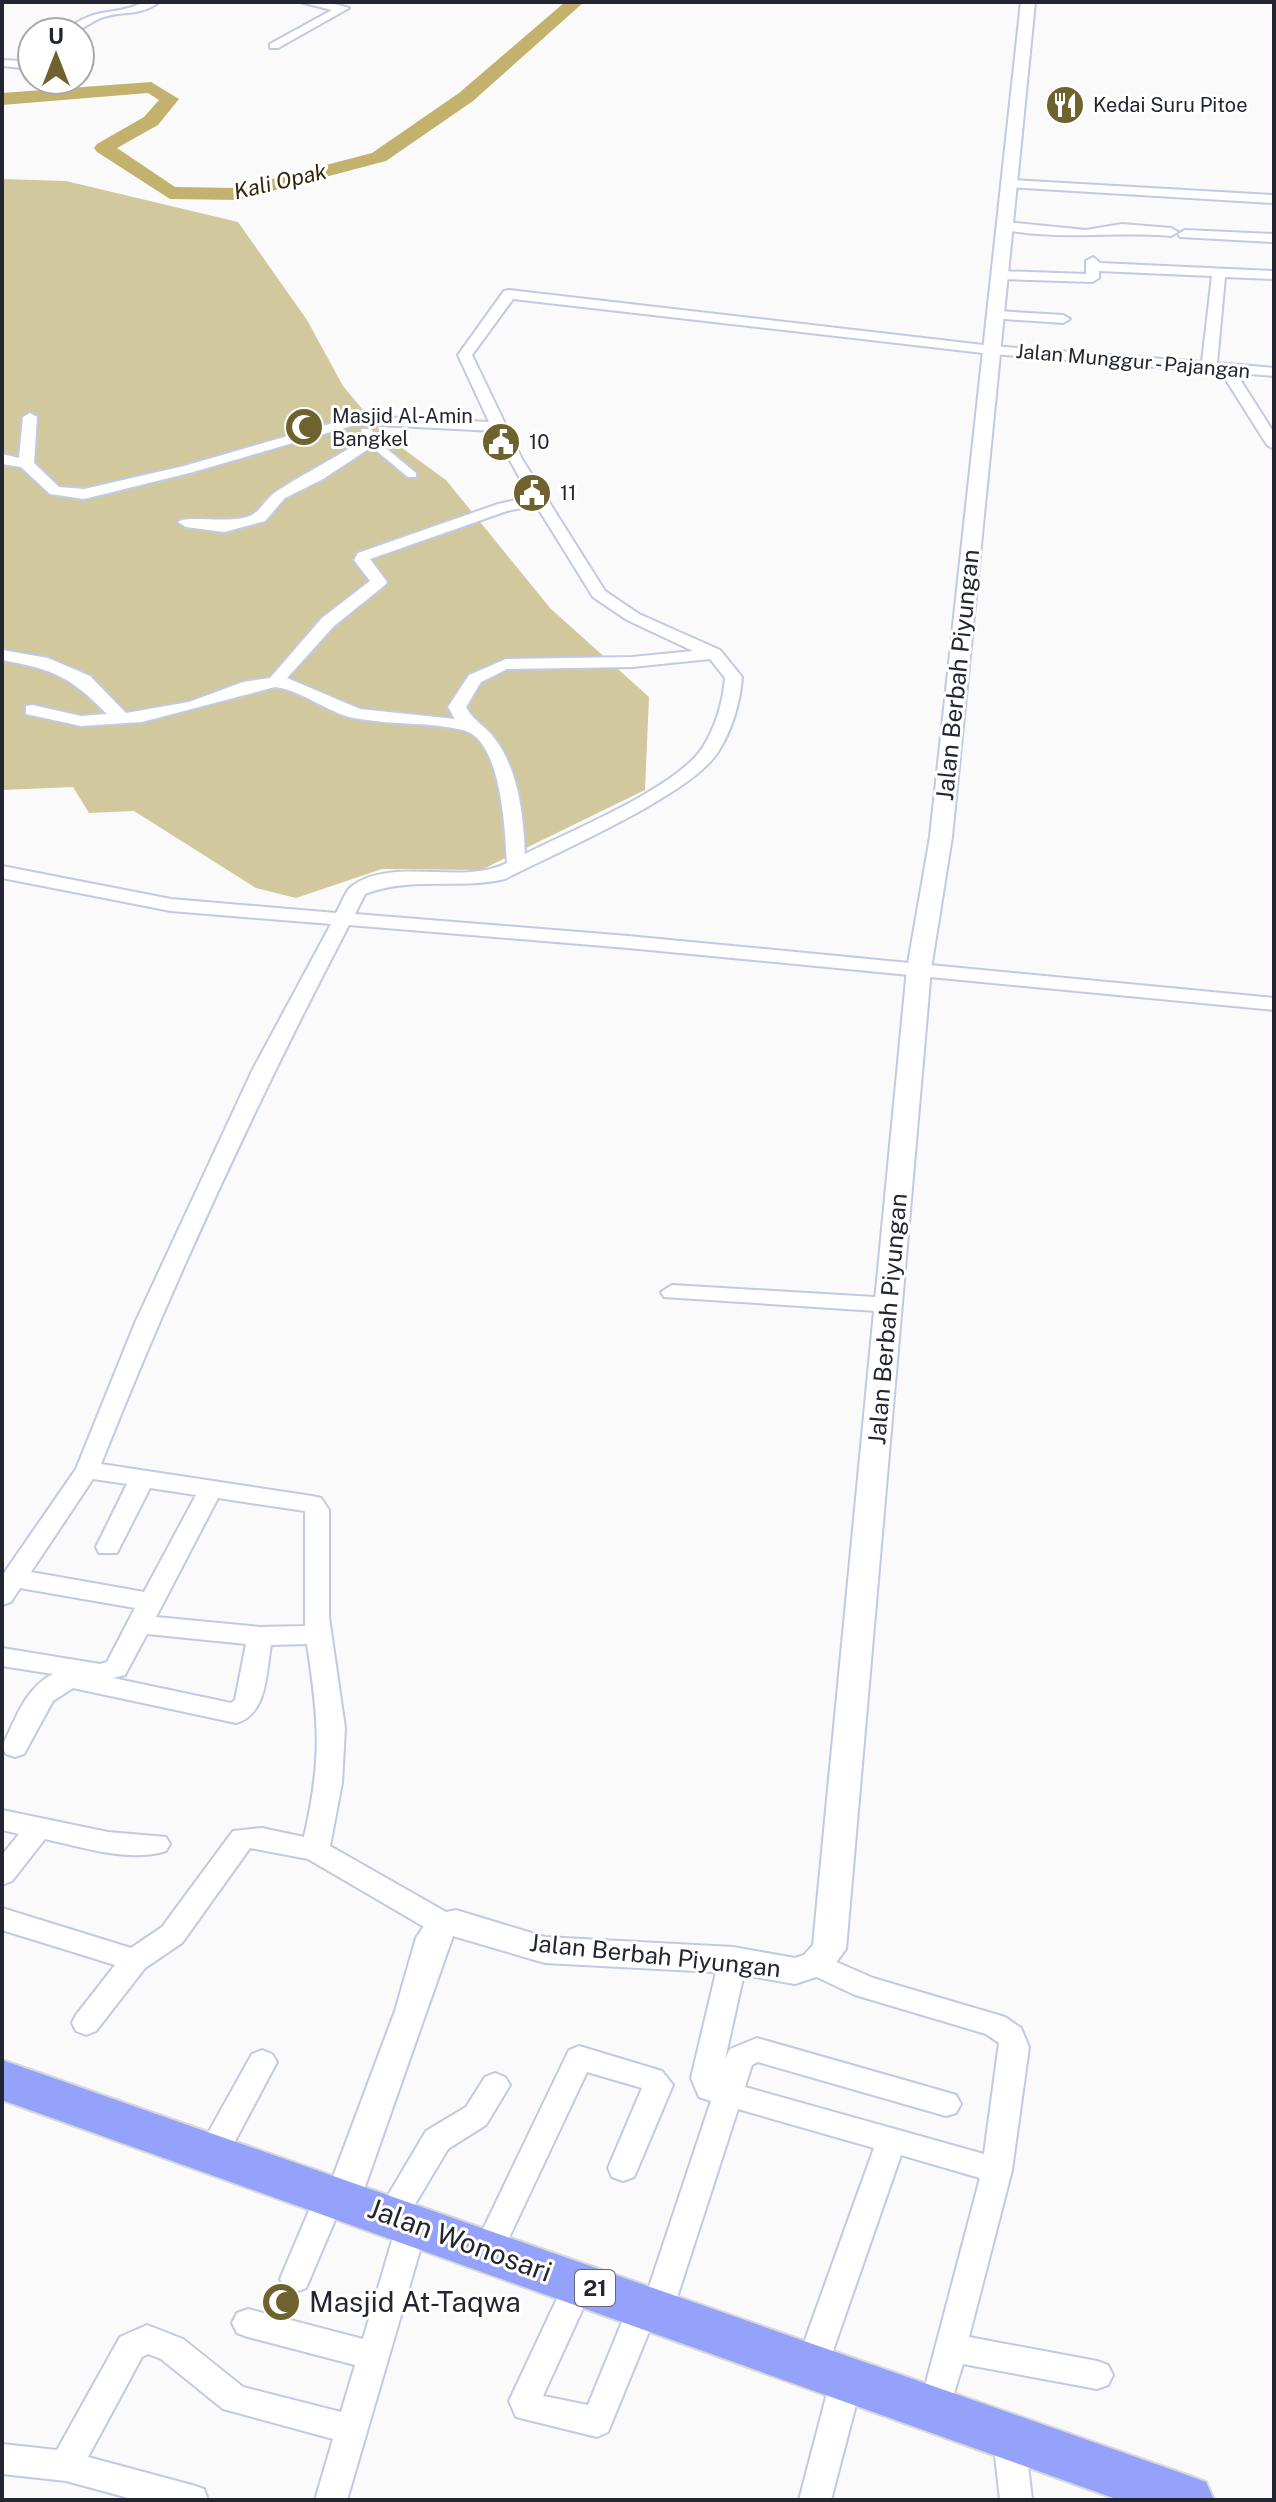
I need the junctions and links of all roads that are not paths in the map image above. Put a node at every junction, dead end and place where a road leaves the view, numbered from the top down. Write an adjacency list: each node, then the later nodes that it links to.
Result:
1 (153, 2): 4 (street)
2 (306, 2): 5 (street)
3 (1028, 2): 6 (street, Jalan Berbah Piyungan)
4 (96, 17)
5 (274, 46)
6 (1010, 184): 7 (street); 8 (street, Jalan Berbah Piyungan)
7 (1274, 199)
8 (1006, 226): 9 (street); 14 (street, Jalan Berbah Piyungan)
9 (1099, 233): 10 (street); 12 (street)
10 (1215, 236): 11 (street); 13 (street)
11 (1274, 238)
12 (1094, 267): 13 (street); 14 (street)
13 (1214, 272): 15 (street); 19 (street)
14 (1000, 275): 16 (street, Jalan Berbah Piyungan)
15 (1274, 275)
16 (996, 315): 17 (street); 18 (street, Jalan Berbah Piyungan)
17 (1063, 319)
18 (992, 350): 19 (street, Jalan Munggur - Pajangan); 24 (street, Jalan Munggur - Pajangan); 42 (street, Jalan Berbah Piyungan)
19 (1209, 367): 20 (street, Jalan Munggur - Pajangan)
20 (1226, 369): 21 (street, Jalan Munggur - Pajangan); 23 (street)
21 (1274, 372)
22 (30, 417): 28 (street)
23 (1267, 424): 26 (street)
24 (496, 427): 28 (street); 30 (street)
25 (369, 437): 29 (street); 32 (street)
26 (1274, 445)
27 (2, 459): 28 (street)
28 (26, 464)
29 (412, 475)
30 (539, 498): 31 (street); 33 (street); 35 (street)
31 (460, 516)
32 (186, 522)
33 (714, 654): 38 (street); 39 (street)
34 (2, 655): 37 (street)
35 (275, 682): 37 (street); 38 (street)
36 (32, 710): 37 (street)
37 (120, 717)
38 (465, 725): 39 (street)
39 (516, 864): 41 (street)
40 (2, 872): 41 (street)
41 (341, 917): 42 (street); 46 (street)
42 (919, 969): 43 (street); 45 (street, Jalan Berbah Piyungan)
43 (1274, 1004)
44 (672, 1292): 45 (street)
45 (891, 1305): 65 (street, Jalan Berbah Piyungan)
46 (87, 1470): 47 (street); 50 (street)
47 (143, 1477): 48 (street); 49 (street)
48 (211, 1489): 51 (street); 52 (street)
49 (108, 1547)
50 (7, 1587): 51 (street)
51 (144, 1613): 53 (street); 54 (street)
52 (318, 1635): 53 (street); 59 (street)
53 (260, 1636): 55 (street)
54 (2, 1657)
55 (15, 1747)
56 (2, 1820): 57 (street)
57 (39, 1828): 58 (street); 60 (street)
58 (156, 1844)
59 (315, 1850): 62 (street); 63 (street)
60 (2, 1874)
61 (2, 1919): 63 (street)
62 (443, 1924): 64 (street, Jalan Berbah Piyungan); 76 (street)
63 (135, 1960): 66 (street)
64 (733, 1960): 65 (street, Jalan Berbah Piyungan); 70 (street)
65 (816, 1964): 75 (street)
66 (86, 2023)
67 (262, 2062): 73 (street)
68 (495, 2085): 77 (street)
69 (5, 2089): 73 (highway, Jalan Wonosari / 21)
70 (730, 2094): 71 (street); 72 (street); 81 (street)
71 (946, 2104)
72 (891, 2141): 75 (street); 85 (street)
73 (213, 2153): 76 (highway, Jalan Wonosari / 21)
74 (623, 2168): 78 (street)
75 (997, 2170): 83 (street)
76 (337, 2196): 77 (highway, Jalan Wonosari / 21); 79 (street)
77 (403, 2219): 78 (highway, Jalan Wonosari / 21); 84 (street)
78 (488, 2250): 80 (highway, Jalan Wonosari / 21)
79 (295, 2279)
80 (580, 2282): 81 (highway, Jalan Wonosari / 21); 81 (street)
81 (650, 2308): 85 (highway, Jalan Wonosari / 21)
82 (248, 2323): 84 (street)
83 (951, 2348): 86 (street); 87 (street)
84 (374, 2356): 88 (street)
85 (830, 2371): 87 (highway, Jalan Wonosari / 21); 94 (street)
86 (1097, 2375)
87 (935, 2409): 89 (highway, Jalan Wonosari / 21)
88 (352, 2429): 91 (street); 93 (street)
89 (1009, 2438): 95 (street); 96 (highway, Jalan Wonosari / 21)
90 (2, 2459): 91 (street)
91 (66, 2466): 92 (street)
92 (192, 2500)
93 (331, 2500)
94 (815, 2500)
95 (1016, 2500)
96 (1187, 2500)

